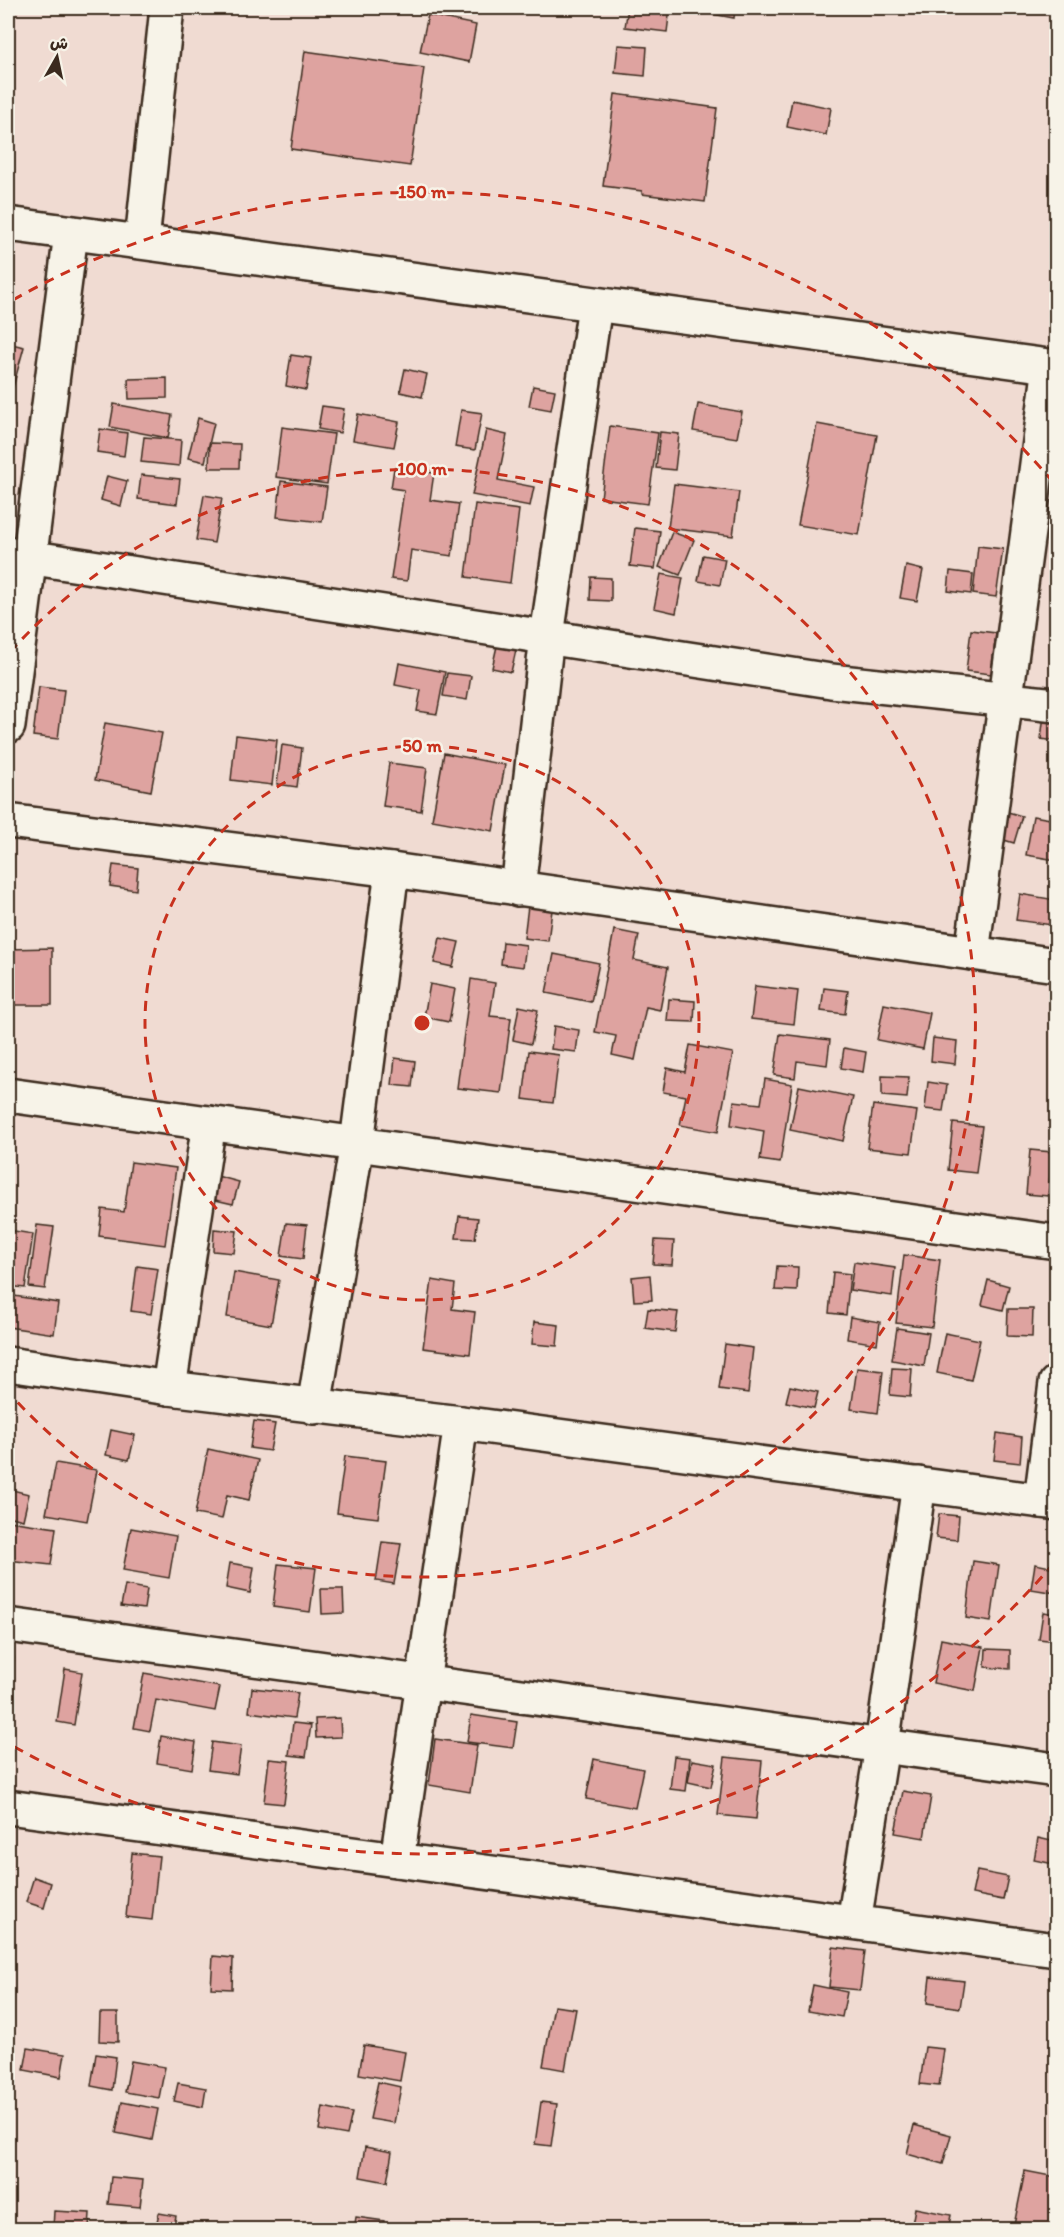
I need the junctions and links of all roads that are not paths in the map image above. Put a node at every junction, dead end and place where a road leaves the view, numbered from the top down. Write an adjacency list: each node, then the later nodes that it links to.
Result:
1 (167, 8): 4 (street)
2 (8, 224): 3 (street)
3 (71, 232): 4 (street); 7 (street)
4 (142, 241): 5 (street)
5 (595, 305): 6 (street); 8 (street)
6 (1053, 367): 9 (street)
7 (19, 555): 8 (street); 11 (street)
8 (547, 636): 9 (street); 14 (street)
9 (1005, 699): 10 (street); 15 (street)
10 (1056, 705)
11 (8, 726)
12 (8, 820): 13 (street)
13 (392, 870): 14 (street); 19 (street)
14 (518, 889): 15 (street)
15 (972, 953): 16 (street)
16 (1056, 965)
17 (8, 1095): 18 (street)
18 (209, 1123): 19 (street); 23 (street)
19 (357, 1143): 20 (street); 24 (street)
20 (1056, 1242)
21 (8, 1364): 23 (street)
22 (1056, 1383): 27 (street)
23 (169, 1388): 24 (street)
24 (314, 1407): 25 (street)
25 (461, 1423): 26 (street); 29 (street)
26 (919, 1484): 27 (street); 30 (street)
27 (1049, 1502)
28 (8, 1625): 29 (street)
29 (423, 1682): 30 (street); 33 (street)
30 (882, 1746): 31 (street); 34 (street)
31 (1056, 1770)
32 (8, 1808): 33 (street)
33 (397, 1860): 34 (street)
34 (854, 1922): 35 (street)
35 (1056, 1950)

